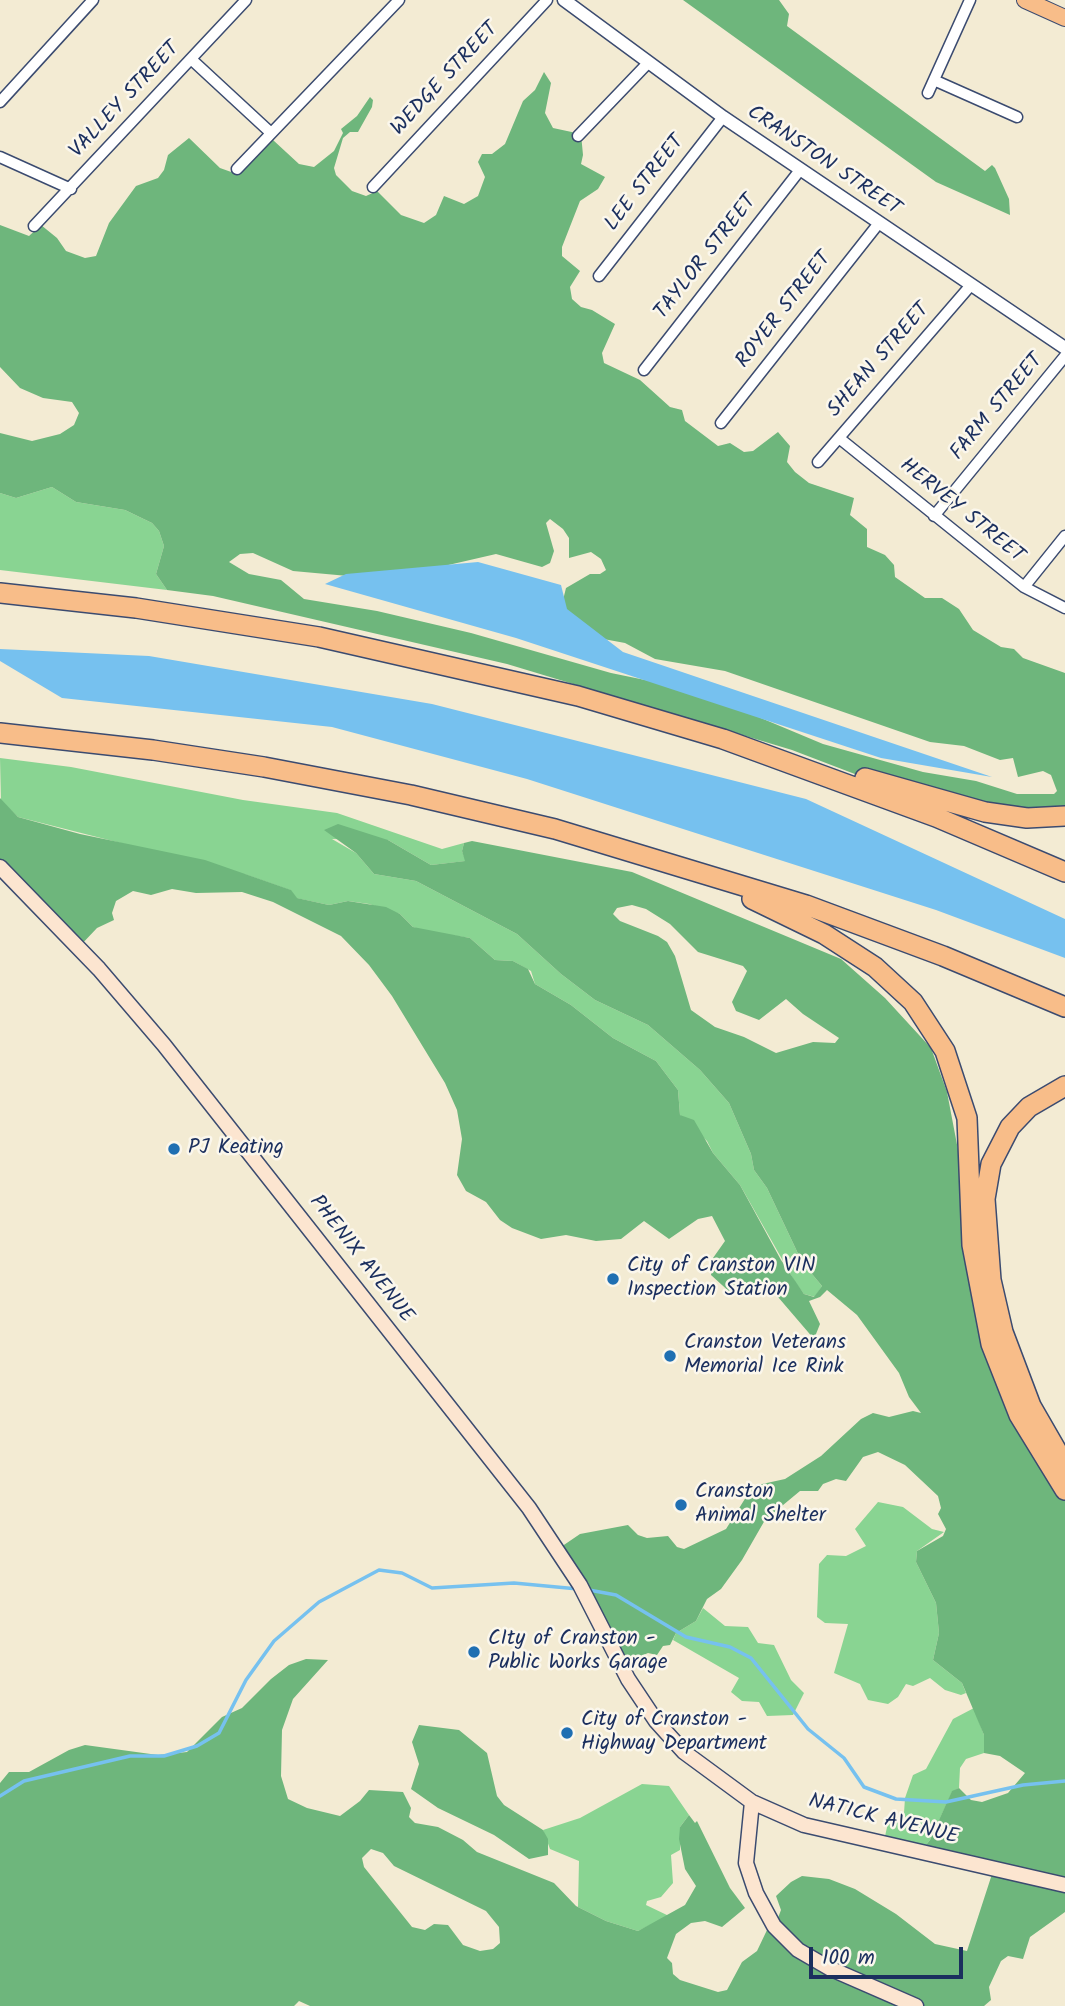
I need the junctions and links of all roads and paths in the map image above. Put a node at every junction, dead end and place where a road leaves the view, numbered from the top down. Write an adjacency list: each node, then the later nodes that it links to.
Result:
1 (93, 0): 13 (street)
2 (246, 0): 9 (street, VALLEY STREET)
3 (399, 0): 16 (street)
4 (547, 0): 21 (street, WEDGE STREET)
5 (564, 0): 10 (street, CRANSTON STREET)
6 (970, 0): 11 (street)
7 (1025, 0): 8 (main road)
8 (1065, 18)
9 (191, 59): 16 (street); 22 (street, VALLEY STREET)
10 (648, 63): 14 (street, CRANSTON STREET); 17 (street)
11 (936, 81): 12 (street); 15 (street)
12 (928, 93)
13 (0, 102)
14 (723, 117): 20 (street, CRANSTON STREET); 25 (street, LEE STREET)
15 (1017, 117)
16 (271, 133): 19 (street)
17 (578, 136)
18 (0, 157): 22 (street)
19 (237, 169)
20 (800, 170): 23 (street, CRANSTON STREET); 29 (street, TAYLOR STREET)
21 (373, 187)
22 (71, 189): 24 (street, VALLEY STREET)
23 (879, 223): 26 (street, CRANSTON STREET); 30 (street, ROYER STREET)
24 (34, 226)
25 (599, 276)
26 (971, 285): 27 (street, CRANSTON STREET); 31 (street, SHEAN STREET)
27 (1065, 348)
28 (1065, 356): 33 (street, FARM STREET)
29 (644, 370)
30 (721, 423)
31 (839, 438): 32 (street, SHEAN STREET); 33 (street, HERVEY STREET)
32 (818, 462)
33 (934, 516): 35 (street, HERVEY STREET)
34 (1065, 536): 35 (street)
35 (1024, 587): 37 (street, HERVEY STREET)
36 (0, 593): 39 (highway)
37 (1065, 608)
38 (0, 733): 41 (highway)
39 (723, 739): 40 (highway); 43 (highway)
40 (1065, 816)
41 (628, 849): 44 (highway); 47 (highway)
42 (0, 867): 48 (main road, PHENIX AVENUE)
43 (1065, 872)
44 (1065, 1007)
45 (1065, 1086): 46 (highway)
46 (1065, 1465)
47 (1065, 1490)
48 (646, 1707): 49 (main road, NATICK AVENUE)
49 (751, 1802): 50 (main road, NATICK AVENUE); 51 (main road)
50 (1065, 1885)
51 (916, 2006)

